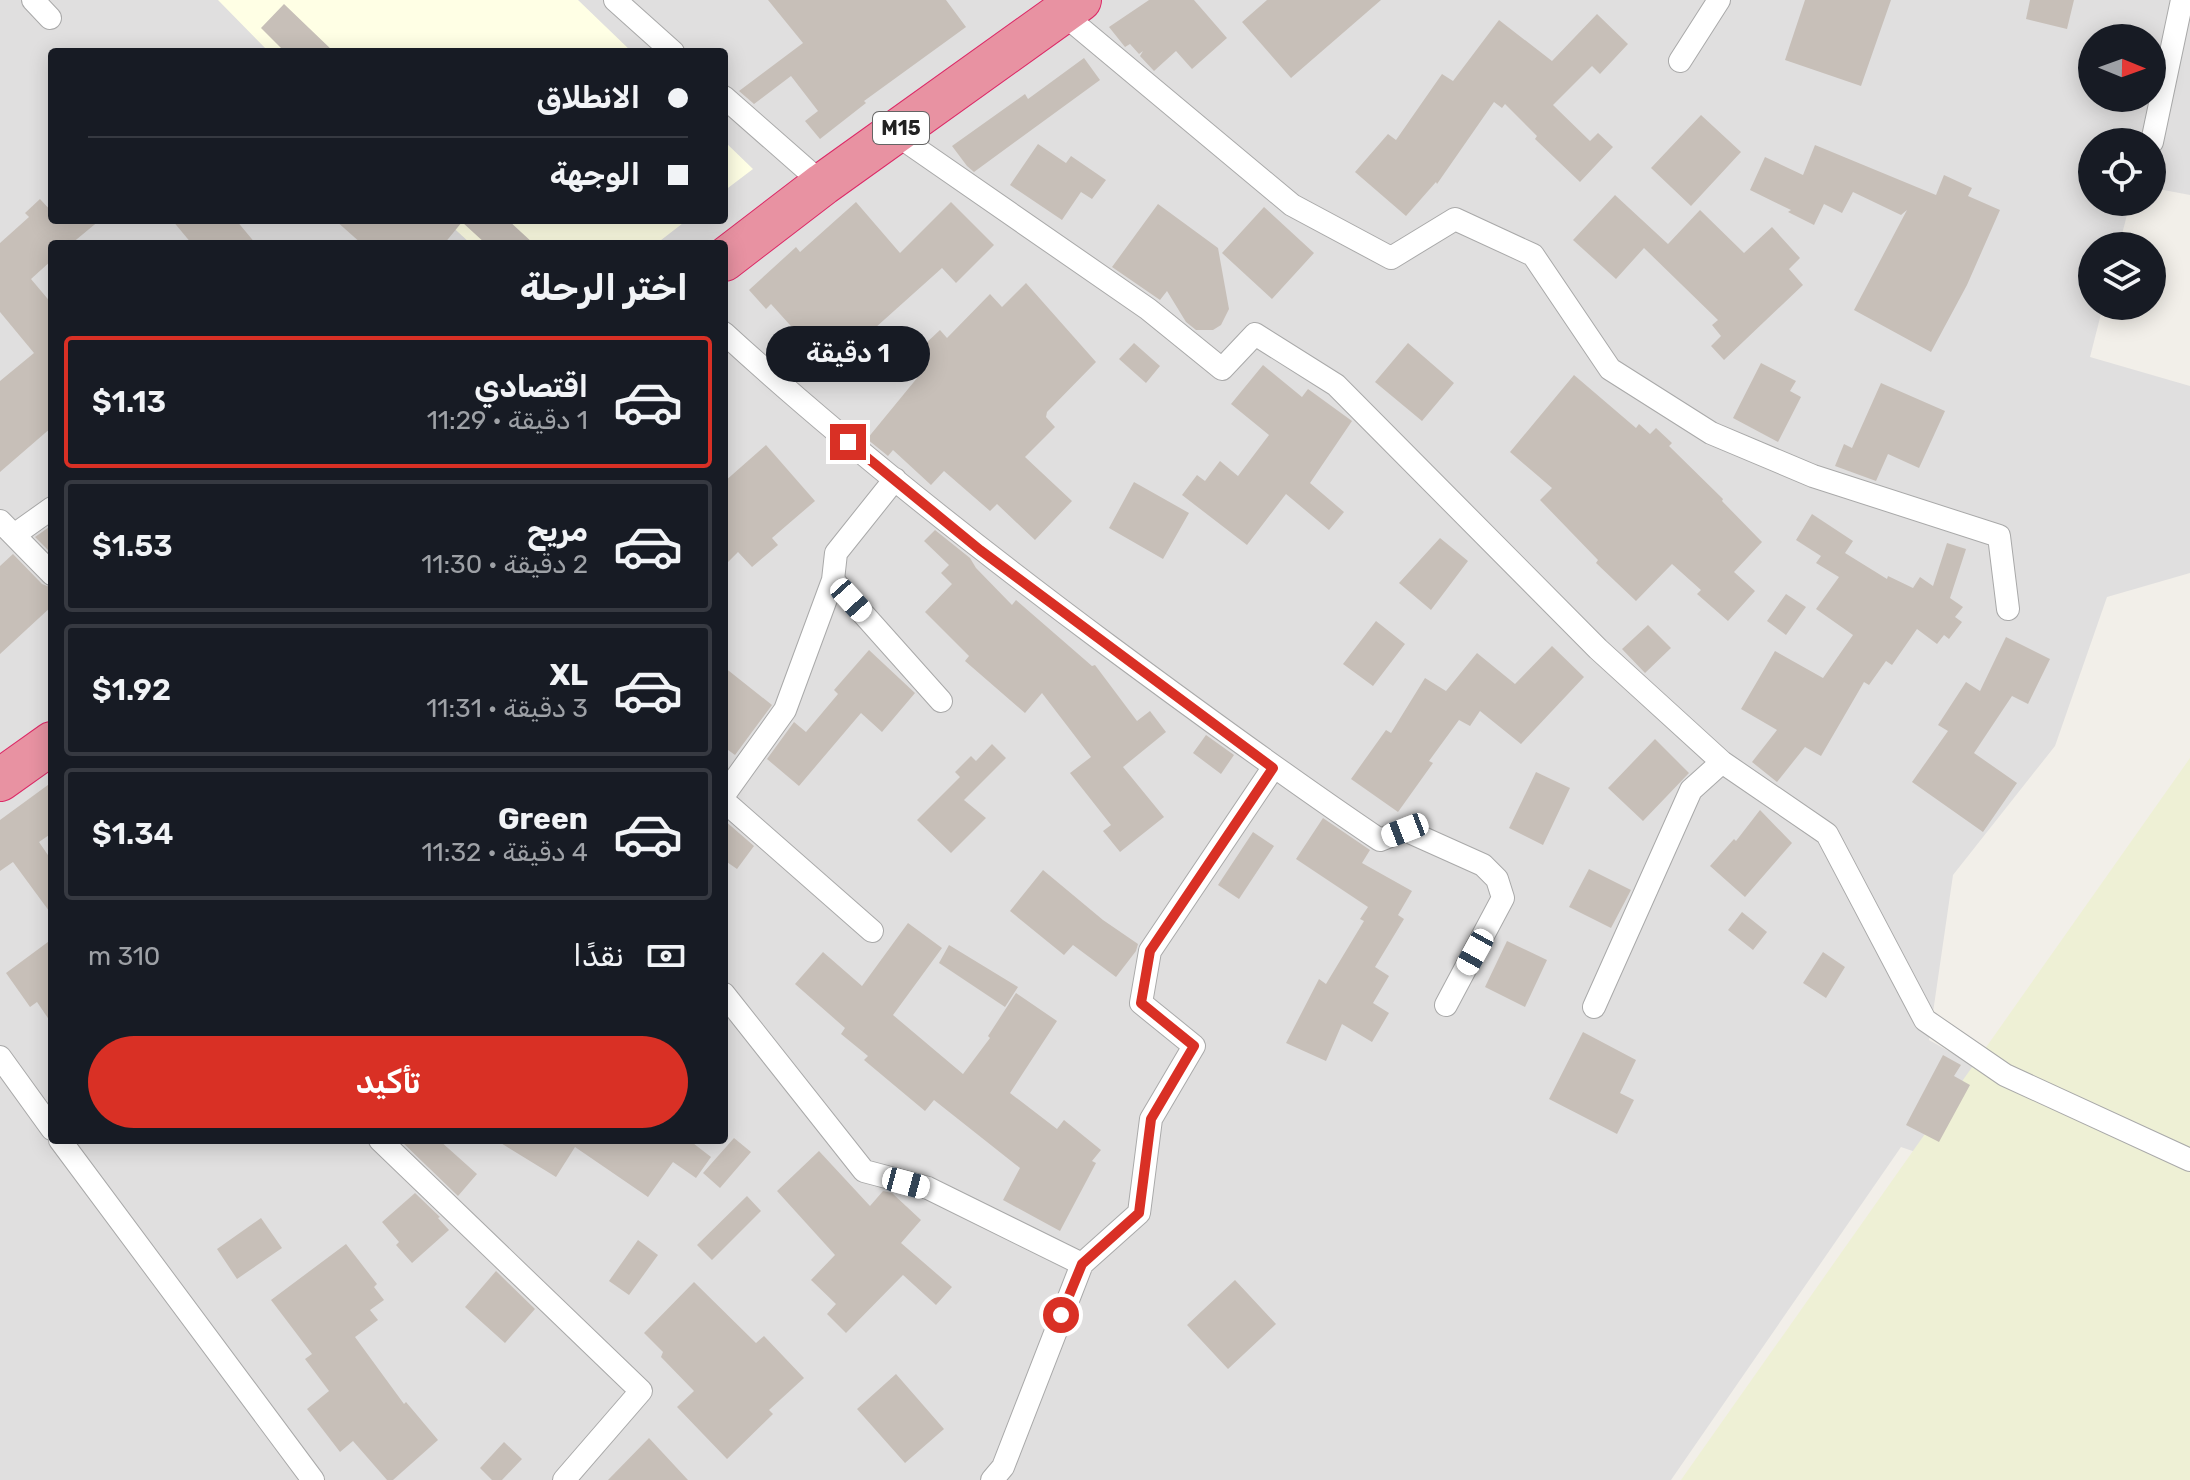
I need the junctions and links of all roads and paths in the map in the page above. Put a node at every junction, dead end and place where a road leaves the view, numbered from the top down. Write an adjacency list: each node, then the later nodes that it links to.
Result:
1 (33, 0): 6 (street)
2 (615, 0): 7 (street)
3 (1719, 0): 8 (street)
4 (2182, 0): 10 (street)
5 (1071, 6): 11 (highway, M15); 20 (street)
6 (50, 18)
7 (669, 48)
8 (1680, 61)
9 (728, 101): 12 (street)
10 (2155, 128)
11 (894, 133): 12 (highway, M15); 23 (street)
12 (823, 184): 13 (highway, M15)
13 (728, 257)
14 (728, 337): 15 (street)
15 (895, 479): 19 (street); 24 (street)
16 (48, 510): 17 (street)
17 (7, 528): 18 (street)
18 (48, 570)
19 (833, 580): 21 (street); 26 (street)
20 (2008, 609)
21 (941, 701)
22 (48, 746): 25 (highway)
23 (1722, 762): 31 (street); 36 (street)
24 (1273, 768): 30 (street); 37 (street)
25 (0, 780)
26 (728, 789)
27 (728, 805): 28 (street)
28 (872, 931)
29 (728, 999): 37 (street)
30 (1446, 1005)
31 (1594, 1007)
32 (0, 1057): 33 (street)
33 (48, 1123)
34 (63, 1144): 38 (street)
35 (384, 1144): 39 (street)
36 (2190, 1160)
37 (1082, 1264): 40 (street)
38 (313, 1480)
39 (564, 1480)
40 (992, 1480)

